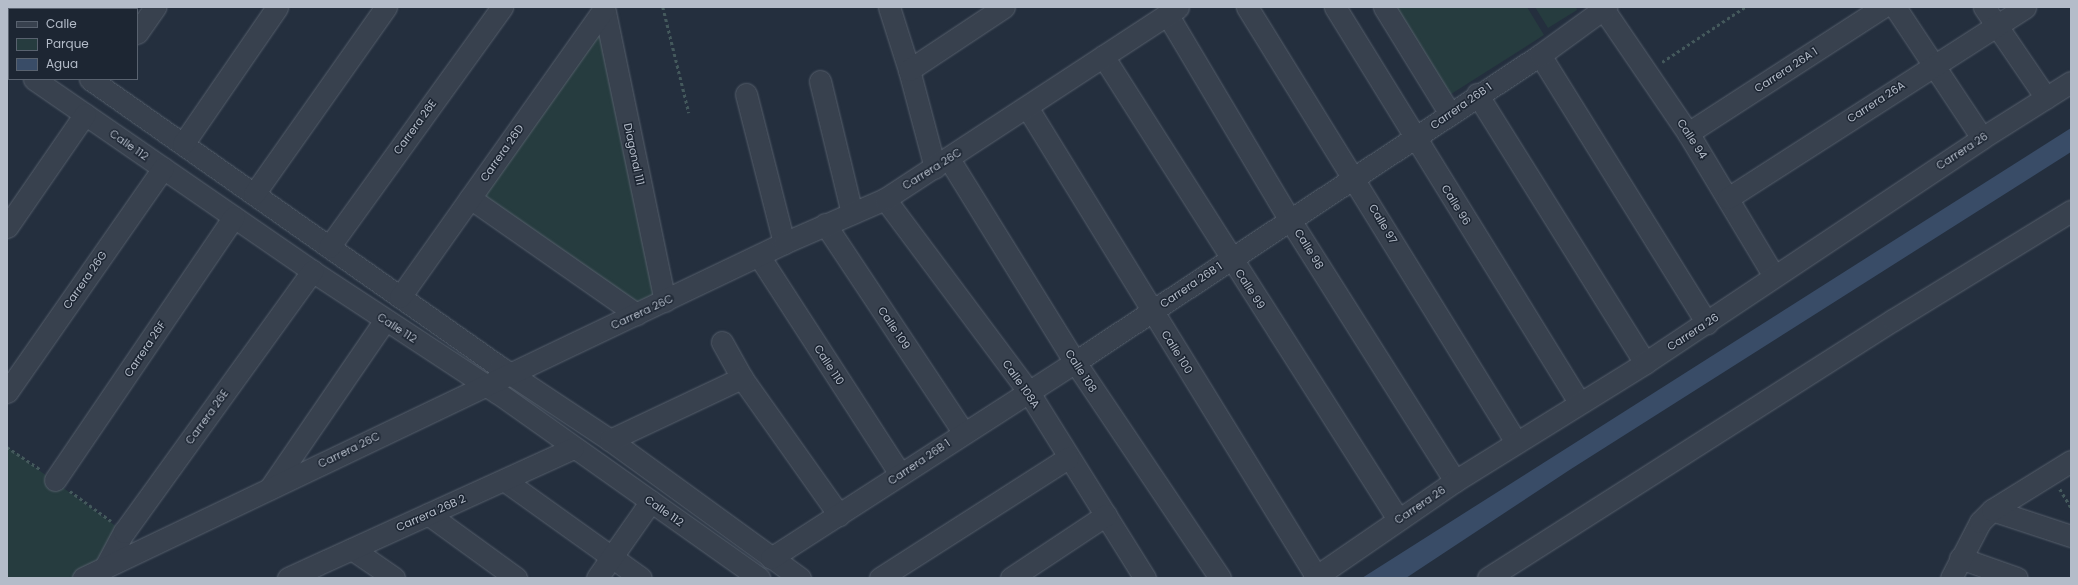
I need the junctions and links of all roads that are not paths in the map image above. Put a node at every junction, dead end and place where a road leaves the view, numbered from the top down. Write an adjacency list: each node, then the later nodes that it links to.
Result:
1 (155, 7): 18 (street)
2 (277, 7): 36 (street)
3 (386, 7): 40 (street)
4 (502, 7): 51 (street, Carrera 26E)
5 (889, 7): 22 (street, Calle 108)
6 (1004, 7): 22 (street)
7 (1247, 7): 39 (street, Calle 97)
8 (1334, 7): 34 (street, Calle 96)
9 (1384, 7): 32 (street)
10 (1883, 7): 33 (street, Carrera 26A 1)
11 (1895, 7): 21 (street)
12 (1984, 7): 17 (street)
13 (2025, 7): 17 (street, Carrera 26A)
14 (604, 8): 41 (street, Carrera 26D); 57 (street, Diagonal 111)
15 (1604, 8): 19 (street, Carrera 26B 1); 33 (street, Calle 94)
16 (1173, 11): 20 (street, Carrera 26C); 47 (street, Calle 98)
17 (1998, 25): 21 (street, Carrera 26A); 29 (street)
18 (138, 32)
19 (1540, 55): 28 (street, Carrera 26B 1); 61 (street)
20 (1103, 56): 30 (street, Carrera 26C); 53 (street, Calle 99)
21 (1932, 65): 35 (street); 42 (street, Carrera 26A)
22 (909, 70): 37 (street, Calle 108)
23 (35, 80): 31 (street, Calle 112)
24 (98, 81): 36 (street)
25 (820, 81): 45 (street)
26 (2071, 82): 29 (street, Carrera 26)
27 (746, 94): 50 (street)
28 (1477, 94): 32 (street, Carrera 26B 1); 64 (street)
29 (2046, 98): 35 (street, Carrera 26)
30 (1026, 108): 37 (street, Carrera 26C); 58 (street, Calle 100)
31 (85, 114): 38 (street, Calle 112); 49 (street)
32 (1450, 114): 34 (street, Carrera 26B 1)
33 (1688, 133): 42 (street, Calle 94)
34 (1415, 138): 39 (street, Carrera 26B 1); 70 (street, Calle 96)
35 (1982, 138): 55 (street, Carrera 26)
36 (183, 144): 40 (street)
37 (942, 164): 43 (street, Carrera 26C); 63 (street, Calle 108)
38 (164, 168): 46 (street, Calle 112); 69 (street, Carrera 26G)
39 (1355, 177): 47 (street, Carrera 26B 1); 73 (street, Calle 97)
40 (254, 194): 51 (street)
41 (470, 198): 56 (street, Carrera 26D); 59 (street)
42 (1728, 198): 55 (street, Calle 94)
43 (885, 199): 45 (street, Carrera 26C); 68 (street, Calle 108A)
44 (2071, 211): 107 (street)
45 (852, 213): 48 (street, Carrera 26C)
46 (234, 217): 54 (street, Calle 112); 78 (street, Carrera 26F)
47 (1290, 220): 53 (street, Carrera 26B 1); 80 (street, Calle 98)
48 (825, 224): 50 (street, Carrera 26C); 71 (street, Calle 109)
49 (7, 227)
50 (784, 244): 52 (street, Carrera 26C)
51 (329, 247): 56 (street)
52 (759, 256): 57 (street, Carrera 26C); 77 (street, Calle 110)
53 (1230, 258): 58 (street, Carrera 26B 1); 87 (street, Calle 99)
54 (312, 271): 60 (street, Calle 112); 93 (street, Carrera 26E)
55 (1774, 276): 61 (street, Carrera 26)
56 (400, 297): 65 (street)
57 (665, 301): 59 (street, Carrera 26C)
58 (1152, 312): 63 (street, Carrera 26B 1); 94 (street, Calle 100)
59 (636, 314): 65 (street, Carrera 26C)
60 (384, 320): 67 (street, Calle 112); 81 (street)
61 (1707, 323): 64 (street, Carrera 26)
62 (722, 342): 66 (street)
63 (1075, 362): 68 (street, Carrera 26B 1); 106 (street, Calle 108)
64 (1645, 363): 70 (street, Carrera 26)
65 (511, 374): 67 (street, Carrera 26C); 72 (street)
66 (742, 378): 72 (street); 85 (street)
67 (486, 385): 74 (street, Calle 112); 81 (street, Carrera 26C)
68 (1028, 391): 71 (street, Carrera 26B 1); 75 (street, Calle 108A)
69 (7, 392)
70 (1580, 402): 73 (street, Carrera 26)
71 (963, 432): 77 (street, Carrera 26B 1)
72 (610, 440): 91 (street)
73 (1516, 442): 80 (street, Carrera 26)
74 (573, 448): 79 (street, Carrera 26B 2); 82 (street, Calle 112)
75 (1068, 458): 86 (street, Calle 108A); 103 (street)
76 (2071, 461): 83 (street)
77 (900, 474): 85 (street, Carrera 26B 1)
78 (55, 480)
79 (504, 480): 84 (street, Carrera 26B 2); 90 (street)
80 (1455, 481): 87 (street, Carrera 26)
81 (269, 488): 93 (street, Carrera 26C)
82 (651, 501): 90 (street); 101 (street, Calle 112)
83 (1992, 510): 88 (street); 92 (street)
84 (428, 514): 89 (street, Carrera 26B 2); 98 (street)
85 (839, 515): 91 (street, Carrera 26B 1)
86 (1106, 515): 104 (street); 105 (street, Calle 108A)
87 (1398, 519): 94 (street, Carrera 26)
88 (2071, 536)
89 (352, 549): 96 (street, Carrera 26B 2); 97 (street)
90 (611, 558): 99 (street); 100 (street)
91 (771, 558): 102 (street)
92 (1960, 558): 108 (street); 109 (street)
93 (105, 566): 95 (street, Carrera 26C)
94 (1315, 577)
95 (83, 578)
96 (288, 578)
97 (394, 578)
98 (516, 578)
99 (597, 578)
100 (641, 578)
101 (759, 578)
102 (800, 578)
103 (880, 578)
104 (1011, 578)
105 (1145, 578)
106 (1220, 578)
107 (1488, 578)
108 (1951, 578)
109 (2017, 578)

